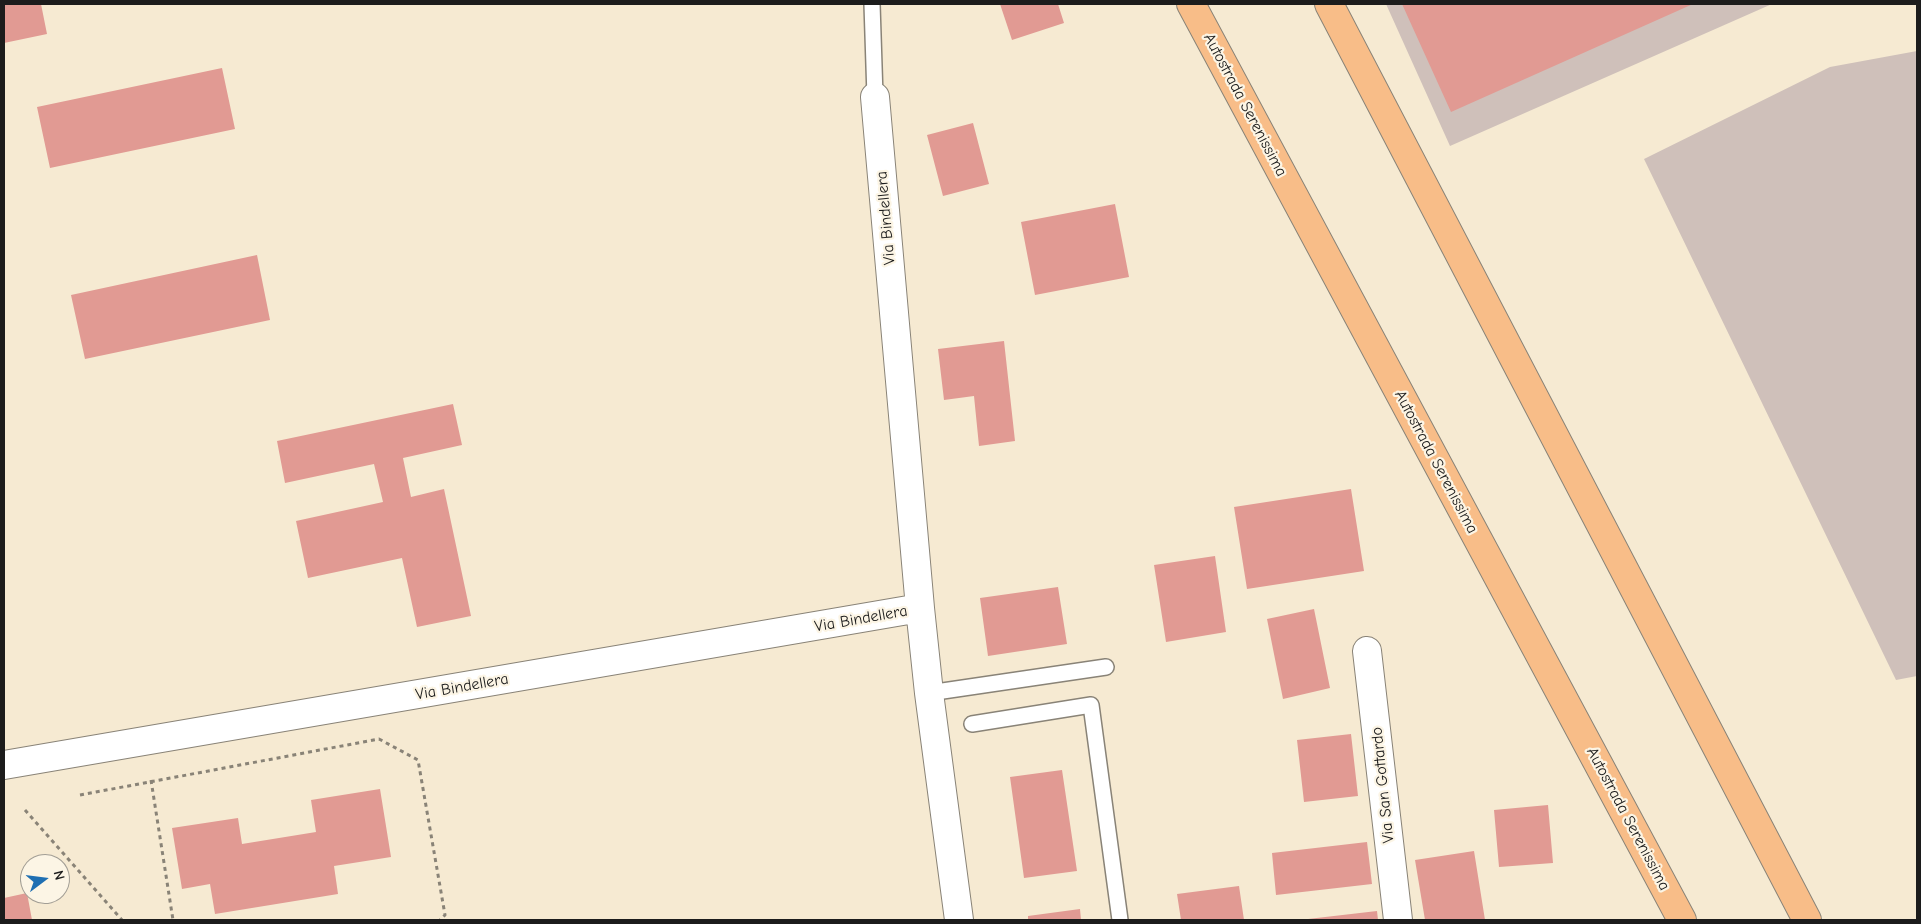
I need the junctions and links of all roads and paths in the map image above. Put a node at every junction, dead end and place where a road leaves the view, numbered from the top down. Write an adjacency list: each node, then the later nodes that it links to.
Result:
1 (872, 4): 4 (lane)
2 (1191, 4): 20 (highway, Autostrada Serenissima)
3 (1329, 4): 21 (highway)
4 (875, 97): 5 (street, Via Bindellera)
5 (920, 608): 8 (street, Via Bindellera); 10 (street, Via Bindellera)
6 (1368, 651): 19 (street, Via San Gottardo)
7 (1106, 667): 8 (lane)
8 (929, 694): 17 (street, Via Bindellera)
9 (972, 724): 18 (lane)
10 (4, 765)
11 (151, 780): 12 (path); 15 (path); 16 (path)
12 (80, 794)
13 (25, 810): 14 (path)
14 (122, 920)
15 (173, 920)
16 (440, 920)
17 (959, 920)
18 (1120, 920)
19 (1398, 920)
20 (1682, 920)
21 (1807, 920)

